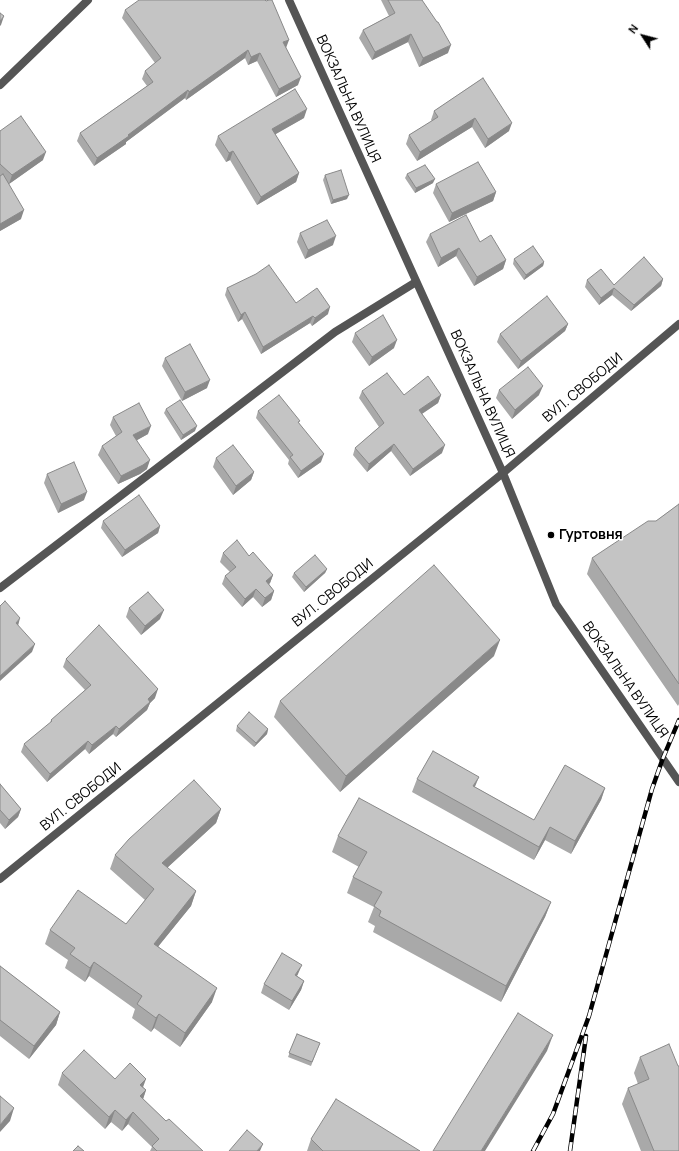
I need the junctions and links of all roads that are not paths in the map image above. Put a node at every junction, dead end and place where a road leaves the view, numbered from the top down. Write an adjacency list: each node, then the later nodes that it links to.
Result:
1 (88, 0): 3 (street)
2 (289, 0): 4 (street, ВОКЗАЛЬНА ВУЛИЦЯ)
3 (0, 85)
4 (416, 282): 6 (street, ВОКЗАЛЬНА ВУЛИЦЯ); 7 (street)
5 (679, 324): 6 (street, ВУЛ. СВОБОДИ)
6 (503, 473): 8 (street, ВОКЗАЛЬНА ВУЛИЦЯ); 9 (street, ВУЛ. СВОБОДИ)
7 (0, 588)
8 (679, 782)
9 (0, 879)

